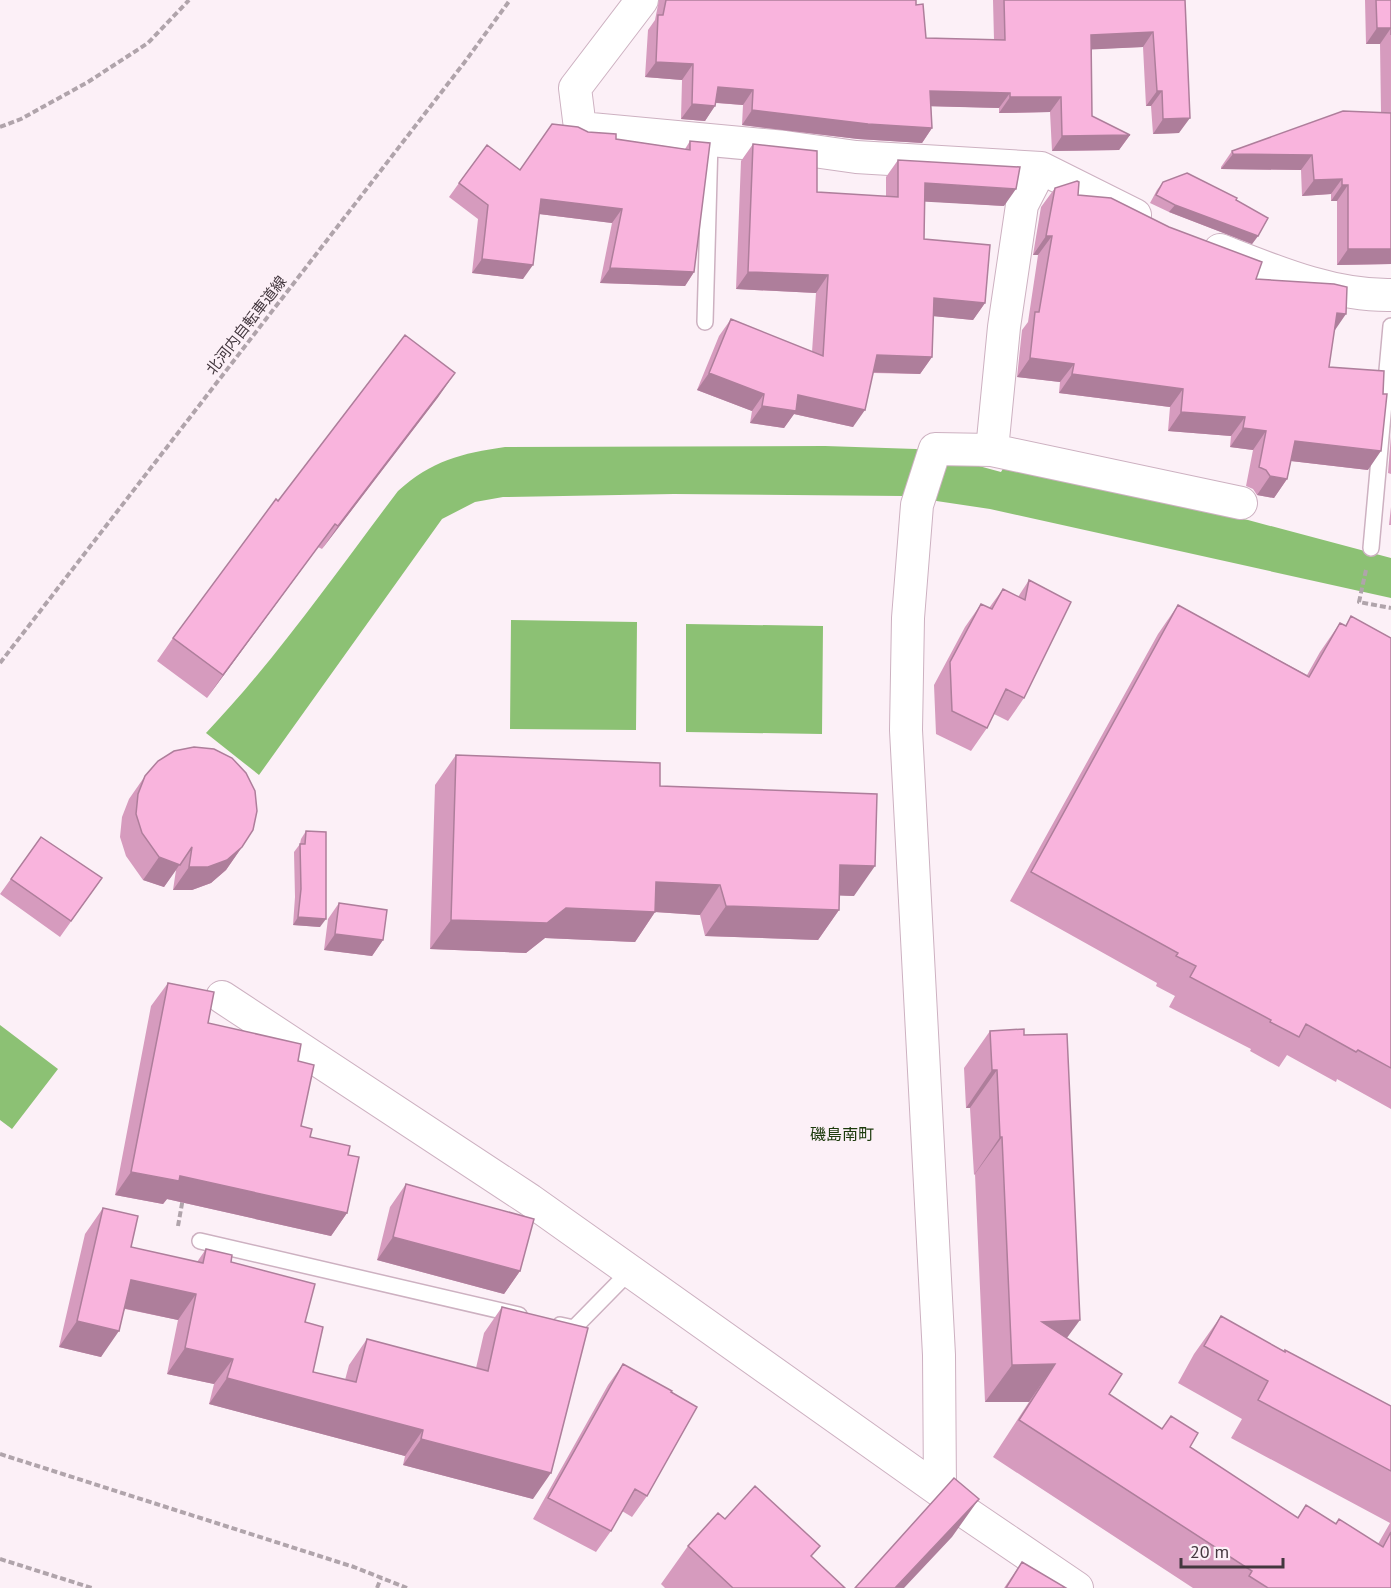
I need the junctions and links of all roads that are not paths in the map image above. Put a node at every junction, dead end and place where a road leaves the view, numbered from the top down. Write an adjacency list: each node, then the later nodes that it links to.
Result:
1 (642, 0): 2 (street)
2 (710, 141): 3 (street); 7 (lane)
3 (1041, 168): 4 (street); 10 (street)
4 (1162, 229)
5 (1194, 240): 6 (street)
6 (1391, 295)
7 (705, 322)
8 (1391, 326): 9 (lane)
9 (1388, 392): 12 (lane)
10 (993, 450): 11 (street); 16 (street)
11 (1241, 503)
12 (1371, 548)
13 (222, 997): 15 (street)
14 (200, 1240): 15 (lane)
15 (630, 1271): 16 (street)
16 (940, 1491): 17 (street)
17 (1077, 1588)

